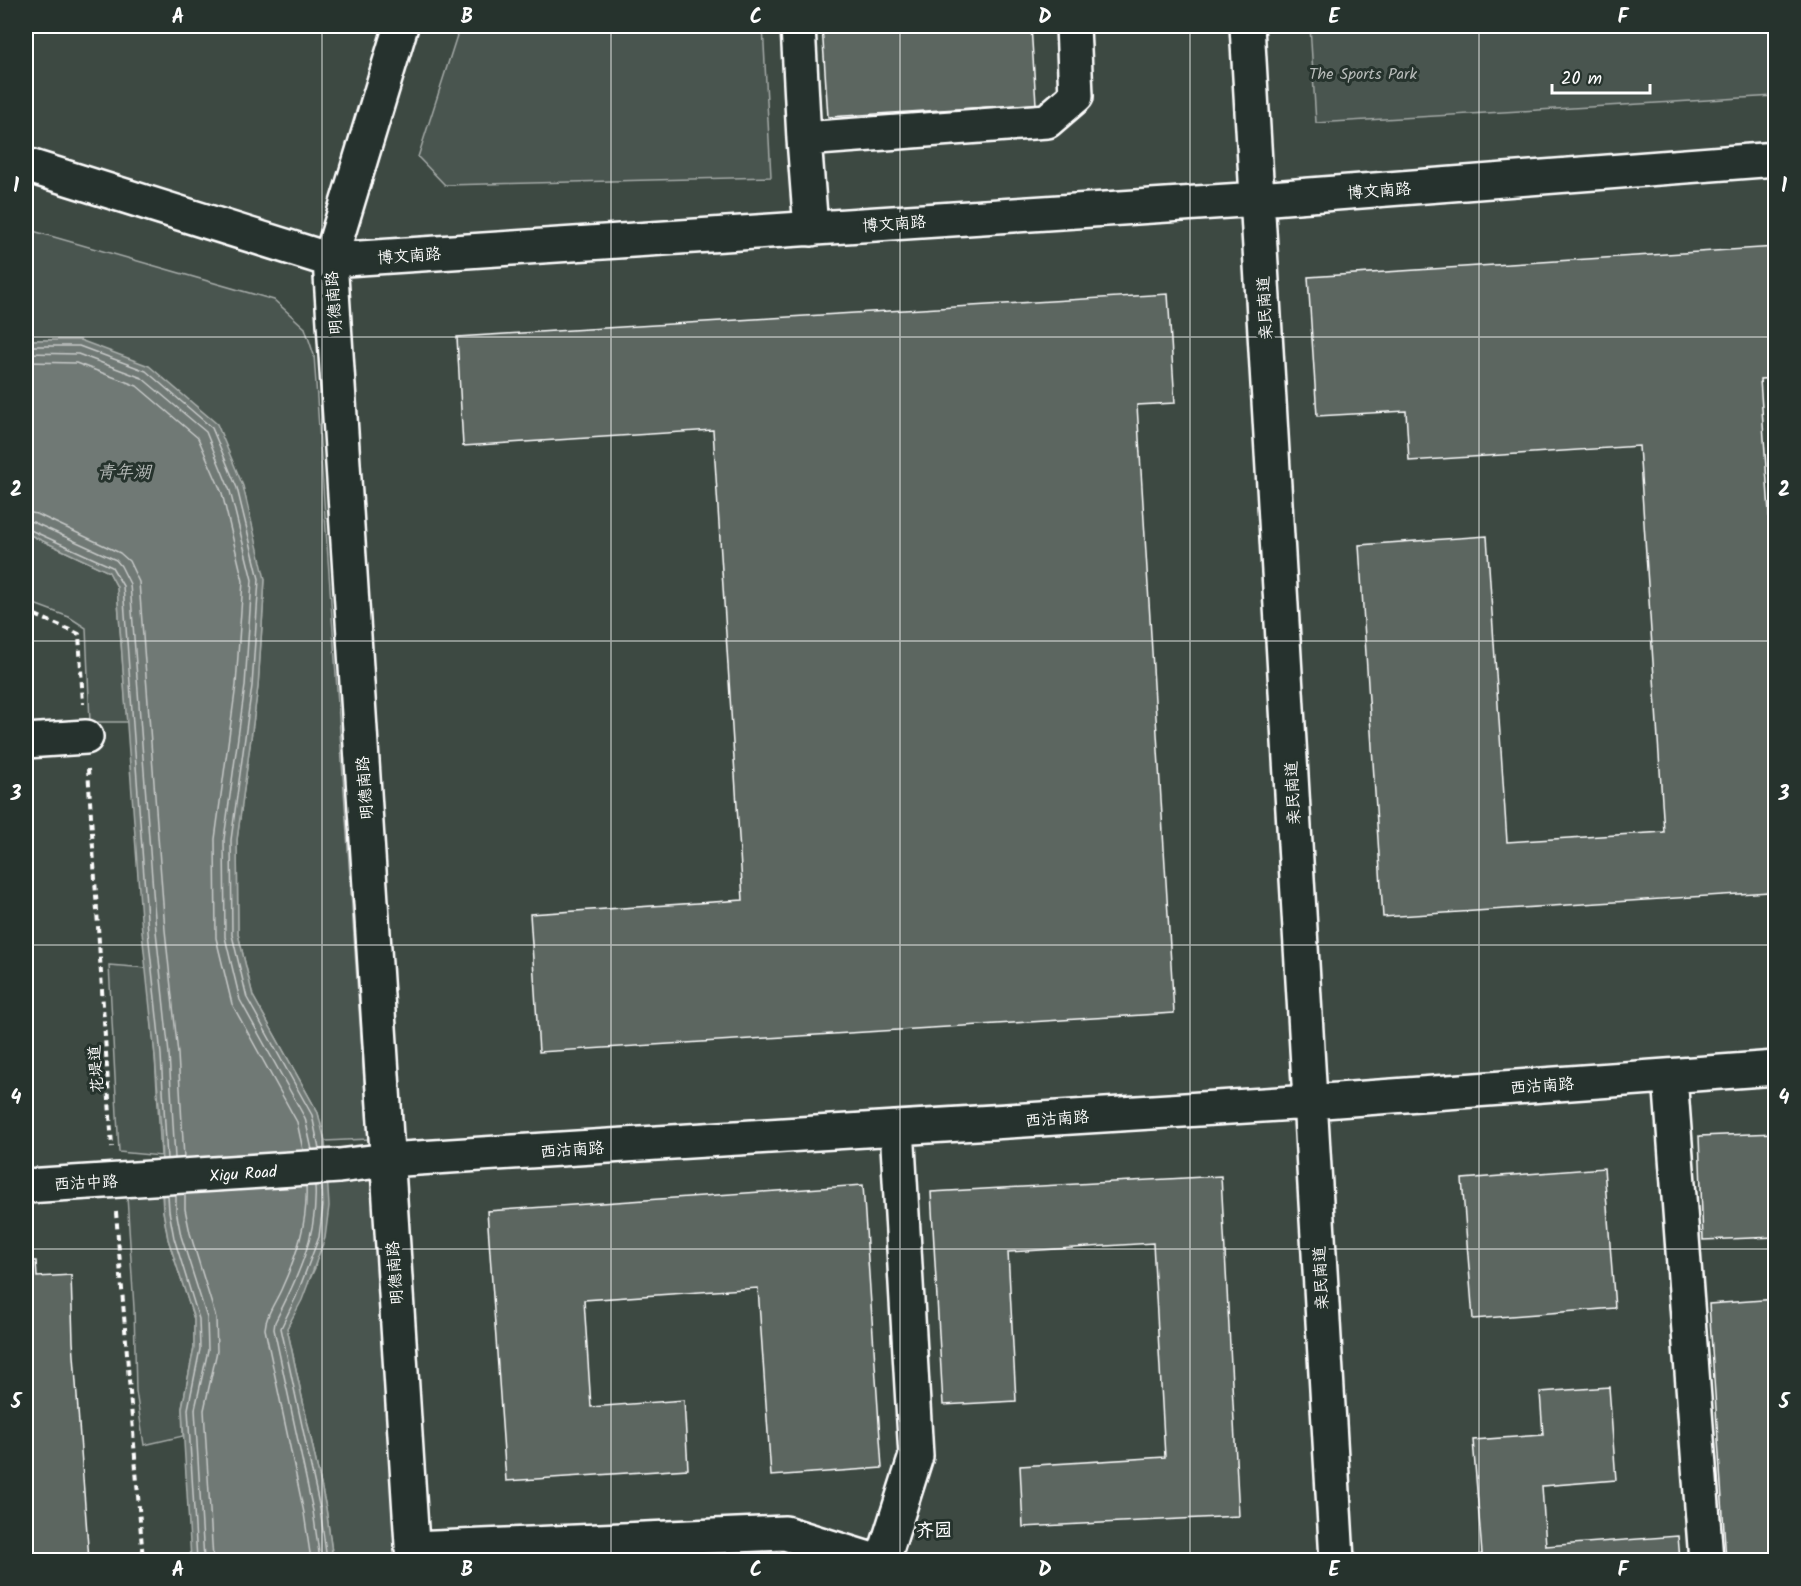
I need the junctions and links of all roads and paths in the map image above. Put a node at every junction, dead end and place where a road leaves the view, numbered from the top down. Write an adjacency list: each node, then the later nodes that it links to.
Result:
1 (401, 26): 10 (street, 明德南路)
2 (798, 26): 5 (street)
3 (1073, 26): 5 (street)
4 (1248, 26): 8 (street, 亲民南道)
5 (804, 139): 9 (street)
6 (1776, 159): 8 (street, 博文南路)
7 (26, 165): 10 (street, 博文南路)
8 (1258, 199): 9 (street, 博文南路); 16 (street, 亲民南道)
9 (811, 229): 10 (street, 博文南路)
10 (330, 260): 18 (street, 明德南路)
11 (26, 611): 12 (path, 花堤道)
12 (86, 737): 13 (street); 20 (path, 花堤道)
13 (26, 741)
14 (1776, 1068): 15 (street, 西沽南路)
15 (1670, 1076): 16 (street, 西沽南路); 28 (street)
16 (1310, 1102): 17 (street, 西沽南路); 27 (street, 亲民南道)
17 (897, 1128): 18 (street, 西沽南路); 26 (street)
18 (387, 1160): 19 (street, 西沽南路); 23 (street, 明德南路)
19 (339, 1166): 21 (street, Xigu Road)
20 (114, 1179): 21 (street, 西沽中路); 22 (street, 西沽中路); 24 (path, 花堤道)
21 (147, 1179)
22 (26, 1186)
23 (412, 1555): 25 (street)
24 (142, 1560)
25 (872, 1560)
26 (883, 1560)
27 (1336, 1560)
28 (1706, 1560)

